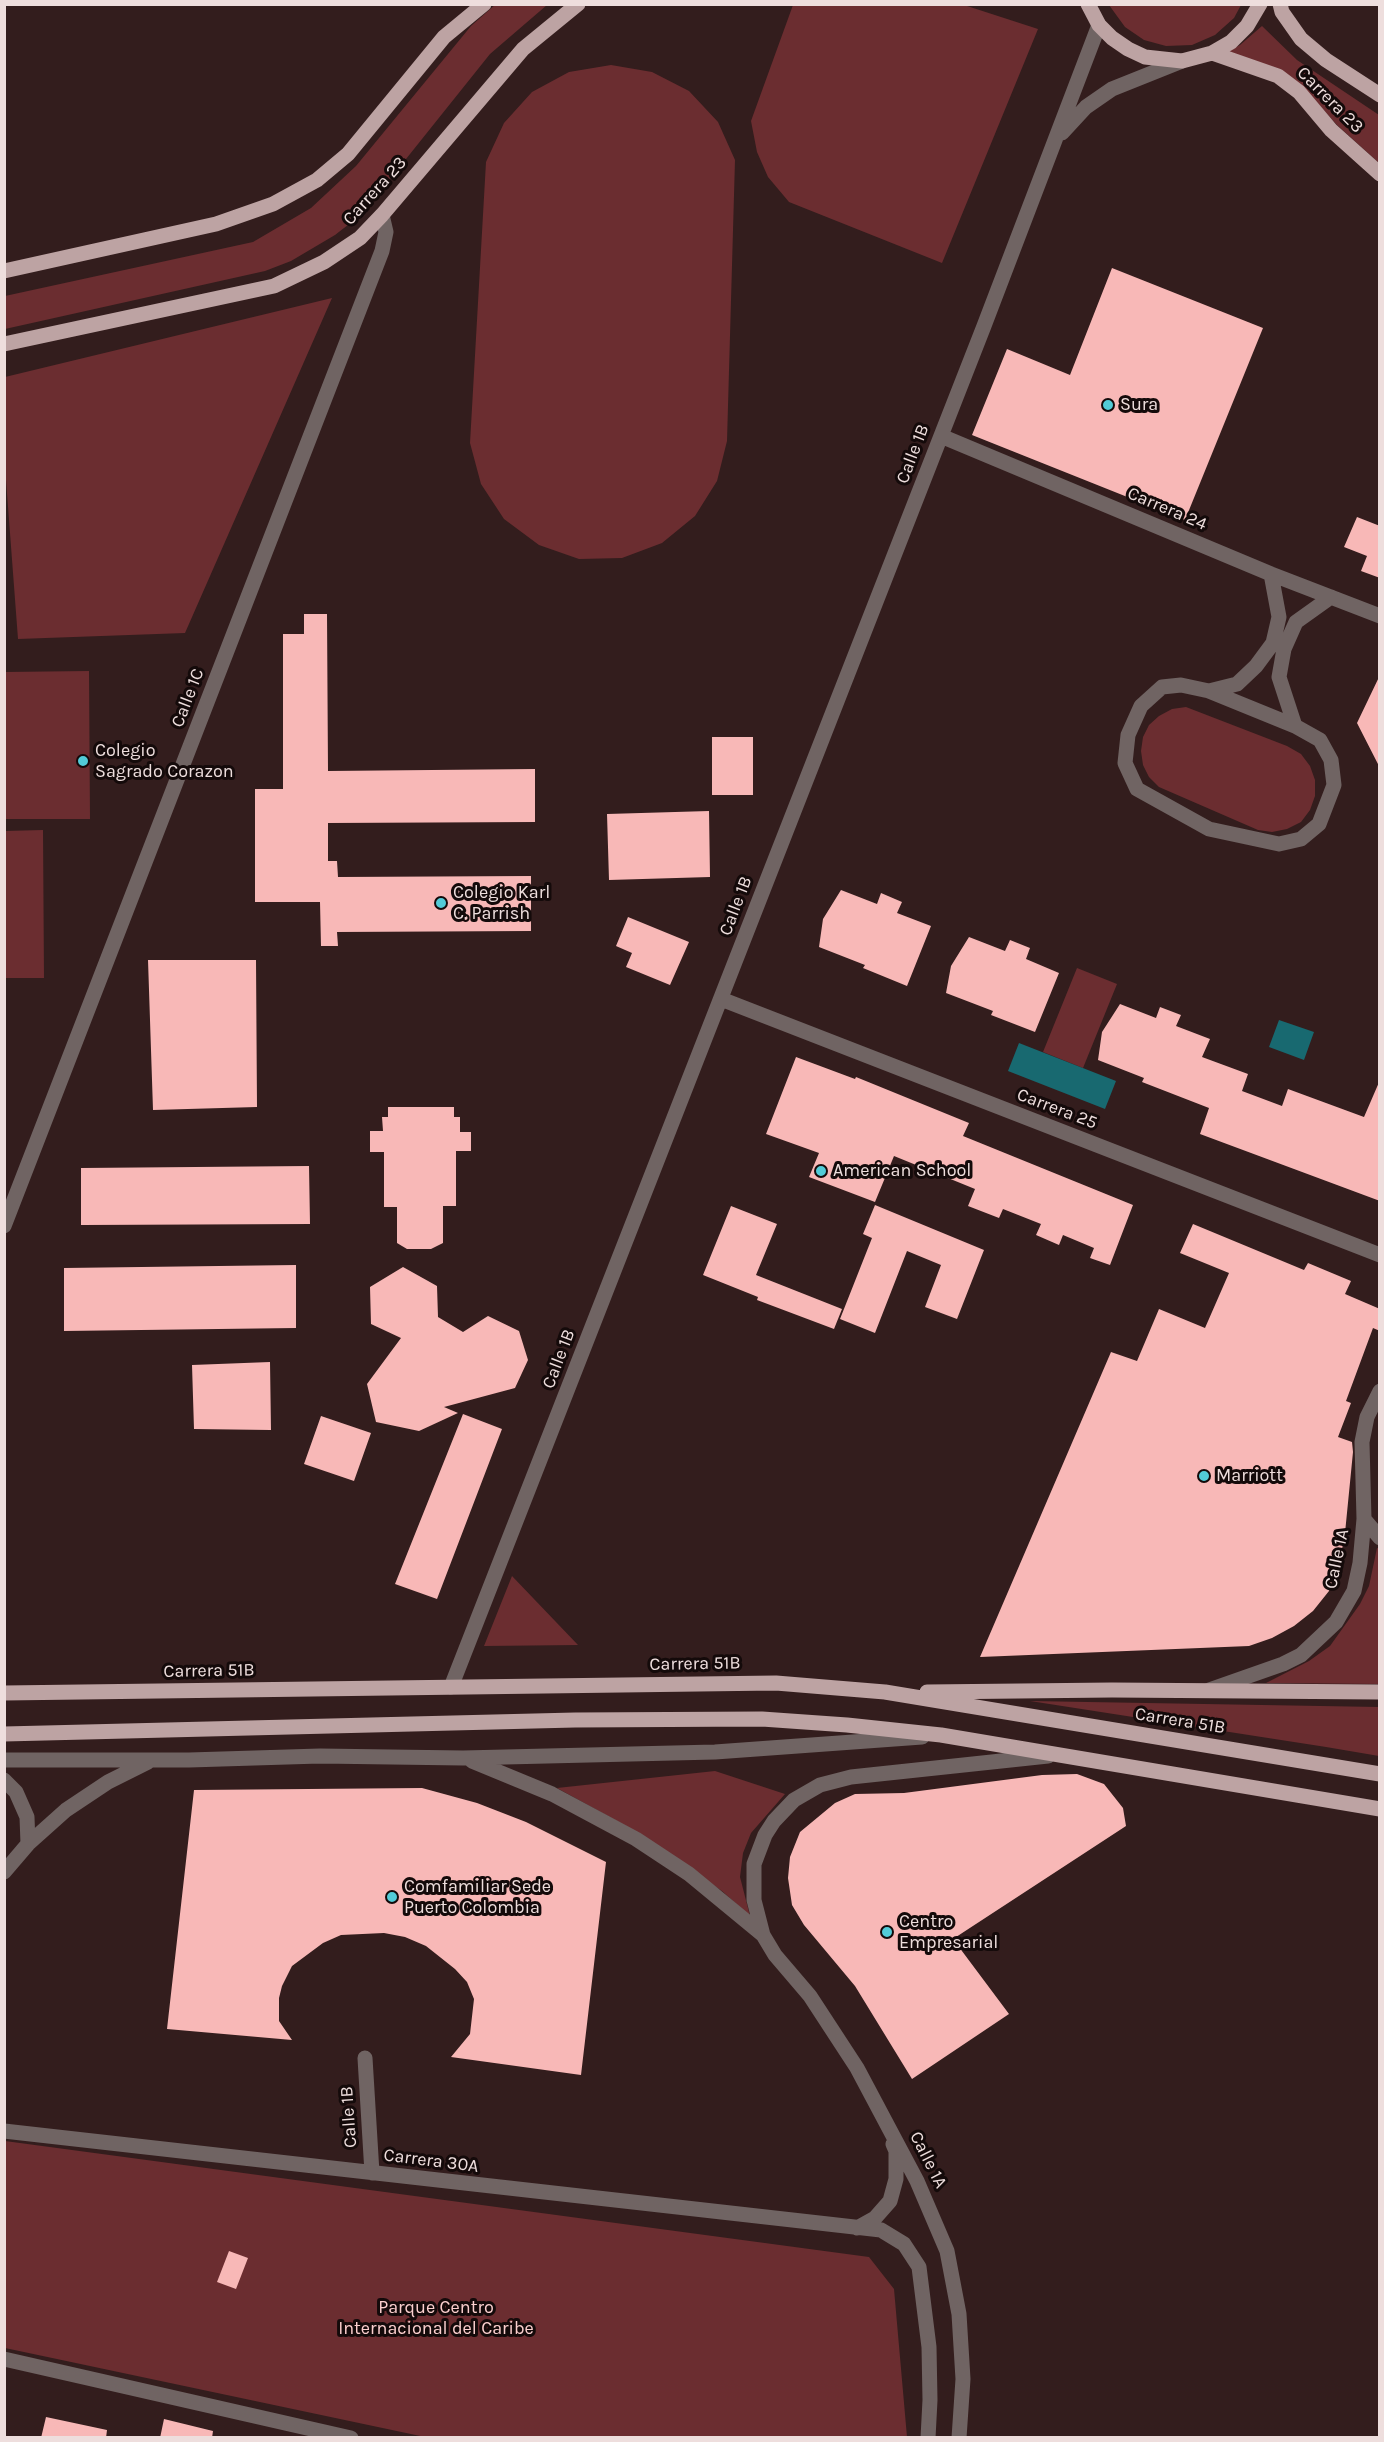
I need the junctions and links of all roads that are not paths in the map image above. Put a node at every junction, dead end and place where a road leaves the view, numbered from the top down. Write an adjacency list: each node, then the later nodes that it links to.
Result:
1 (484, 4): 14 (main road)
2 (578, 4): 13 (main road, Carrera 23)
3 (1083, 4): 7 (main road)
4 (1088, 4): 7 (main road)
5 (1260, 4): 8 (main road)
6 (1280, 4): 10 (main road, Carrera 23)
7 (1099, 25): 9 (main road); 11 (street, Calle 1B)
8 (1212, 53): 9 (main road); 12 (main road, Carrera 23)
9 (1182, 61): 11 (street, Calle 1B)
10 (1380, 95)
11 (1056, 139): 16 (street, Calle 1B)
12 (1380, 174)
13 (382, 215): 15 (main road, Carrera 23); 23 (street, Calle 1C)
14 (4, 271)
15 (4, 344)
16 (941, 436): 17 (street, Carrera 24); 22 (street, Calle 1B)
17 (1271, 574): 18 (street, Carrera 24); 20 (street)
18 (1331, 597): 19 (street, Carrera 24); 21 (street)
19 (1380, 616)
20 (1209, 691): 21 (street); 21 (street)
21 (1295, 726)
22 (721, 999): 24 (street, Carrera 25); 28 (street, Calle 1B)
23 (4, 1226)
24 (1380, 1255)
25 (1380, 1391): 26 (street, Calle 1A)
26 (1364, 1519): 27 (street); 29 (street, Calle 1A)
27 (1380, 1538)
28 (451, 1687): 30 (main road, Carrera 51B); 32 (main road, Carrera 51B)
29 (1206, 1690): 30 (main road); 31 (main road)
30 (885, 1692): 39 (main road, Carrera 51B)
31 (1380, 1692)
32 (4, 1693)
33 (4, 1734): 34 (main road)
34 (941, 1736): 35 (main road); 36 (street)
35 (1051, 1755): 41 (main road); 44 (street)
36 (463, 1758): 38 (street); 44 (street)
37 (4, 1760): 38 (street)
38 (153, 1760): 42 (street)
39 (1380, 1774)
40 (4, 1780): 42 (street)
41 (1380, 1809)
42 (28, 1844): 43 (street)
43 (4, 1872)
44 (763, 1935): 46 (street, Calle 1A)
45 (365, 2058): 48 (street, Calle 1B)
46 (885, 2120): 49 (street); 53 (street, Calle 1A)
47 (4, 2131): 48 (street, Carrera 30A)
48 (372, 2173): 49 (street, Carrera 30A)
49 (854, 2229): 52 (street, Carrera 30A)
50 (4, 2359): 51 (street)
51 (351, 2438)
52 (928, 2438)
53 (959, 2438)

